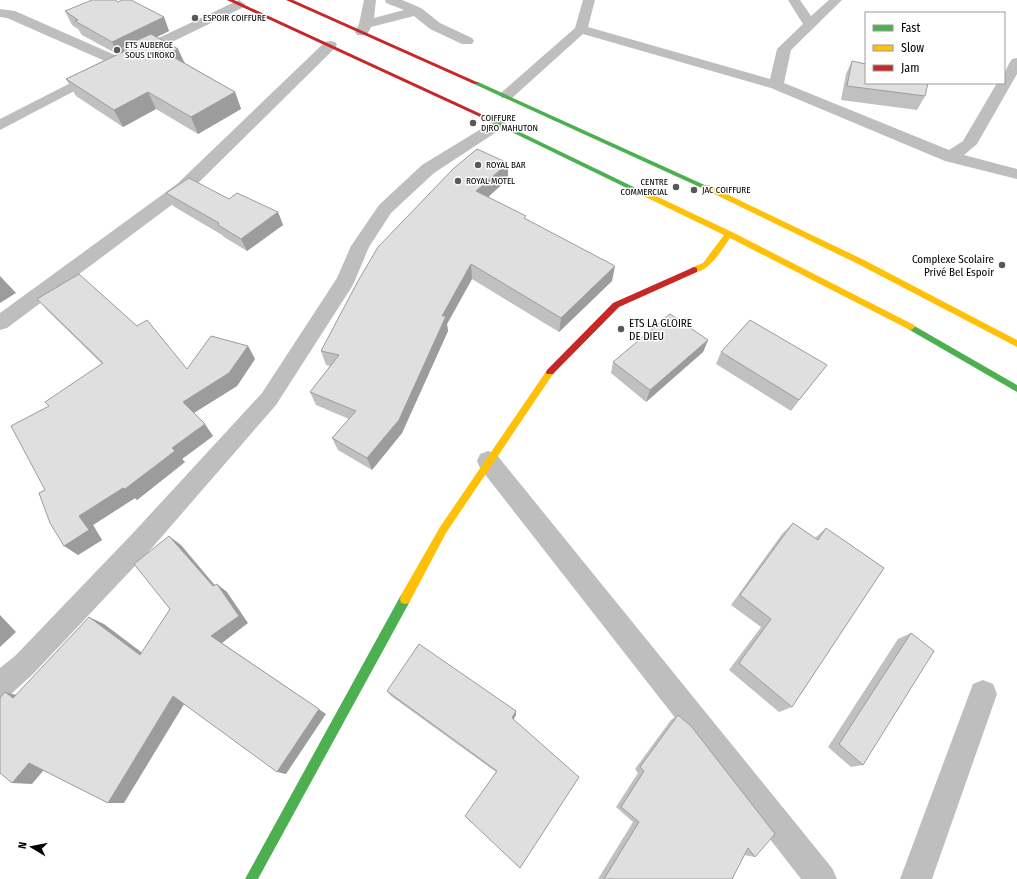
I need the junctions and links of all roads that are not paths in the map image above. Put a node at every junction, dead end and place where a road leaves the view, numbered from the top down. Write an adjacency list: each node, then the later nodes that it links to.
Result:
1 (289, 0): 11 (main road)
2 (370, 0): 11 (street)
3 (391, 0): 8 (street)
4 (589, 0): 12 (street)
5 (794, 0): 10 (street)
6 (836, 0): 10 (street)
7 (234, 2): 14 (main road); 15 (street)
8 (416, 11): 11 (street); 13 (street)
9 (0, 13): 15 (street)
10 (810, 25): 19 (street)
11 (364, 28): 20 (main road)
12 (582, 29): 19 (street); 20 (street)
13 (466, 41)
14 (330, 45): 21 (main road); 28 (street)
15 (119, 62): 22 (street)
16 (1017, 62): 17 (street)
17 (1005, 82)
18 (1004, 84): 23 (street)
19 (776, 85): 24 (street)
20 (507, 95): 29 (main road)
21 (499, 124): 27 (main road); 32 (street)
22 (0, 125)
23 (969, 144): 24 (street); 25 (street)
24 (951, 157): 25 (street)
25 (984, 165): 26 (street)
26 (1017, 174)
27 (729, 234): 30 (main road); 31 (main road)
28 (0, 323)
29 (1017, 344)
30 (1017, 389)
31 (488, 461): 34 (main road); 35 (street)
32 (0, 685)
33 (984, 694): 36 (street)
34 (251, 879)
35 (821, 879)
36 (916, 879)

